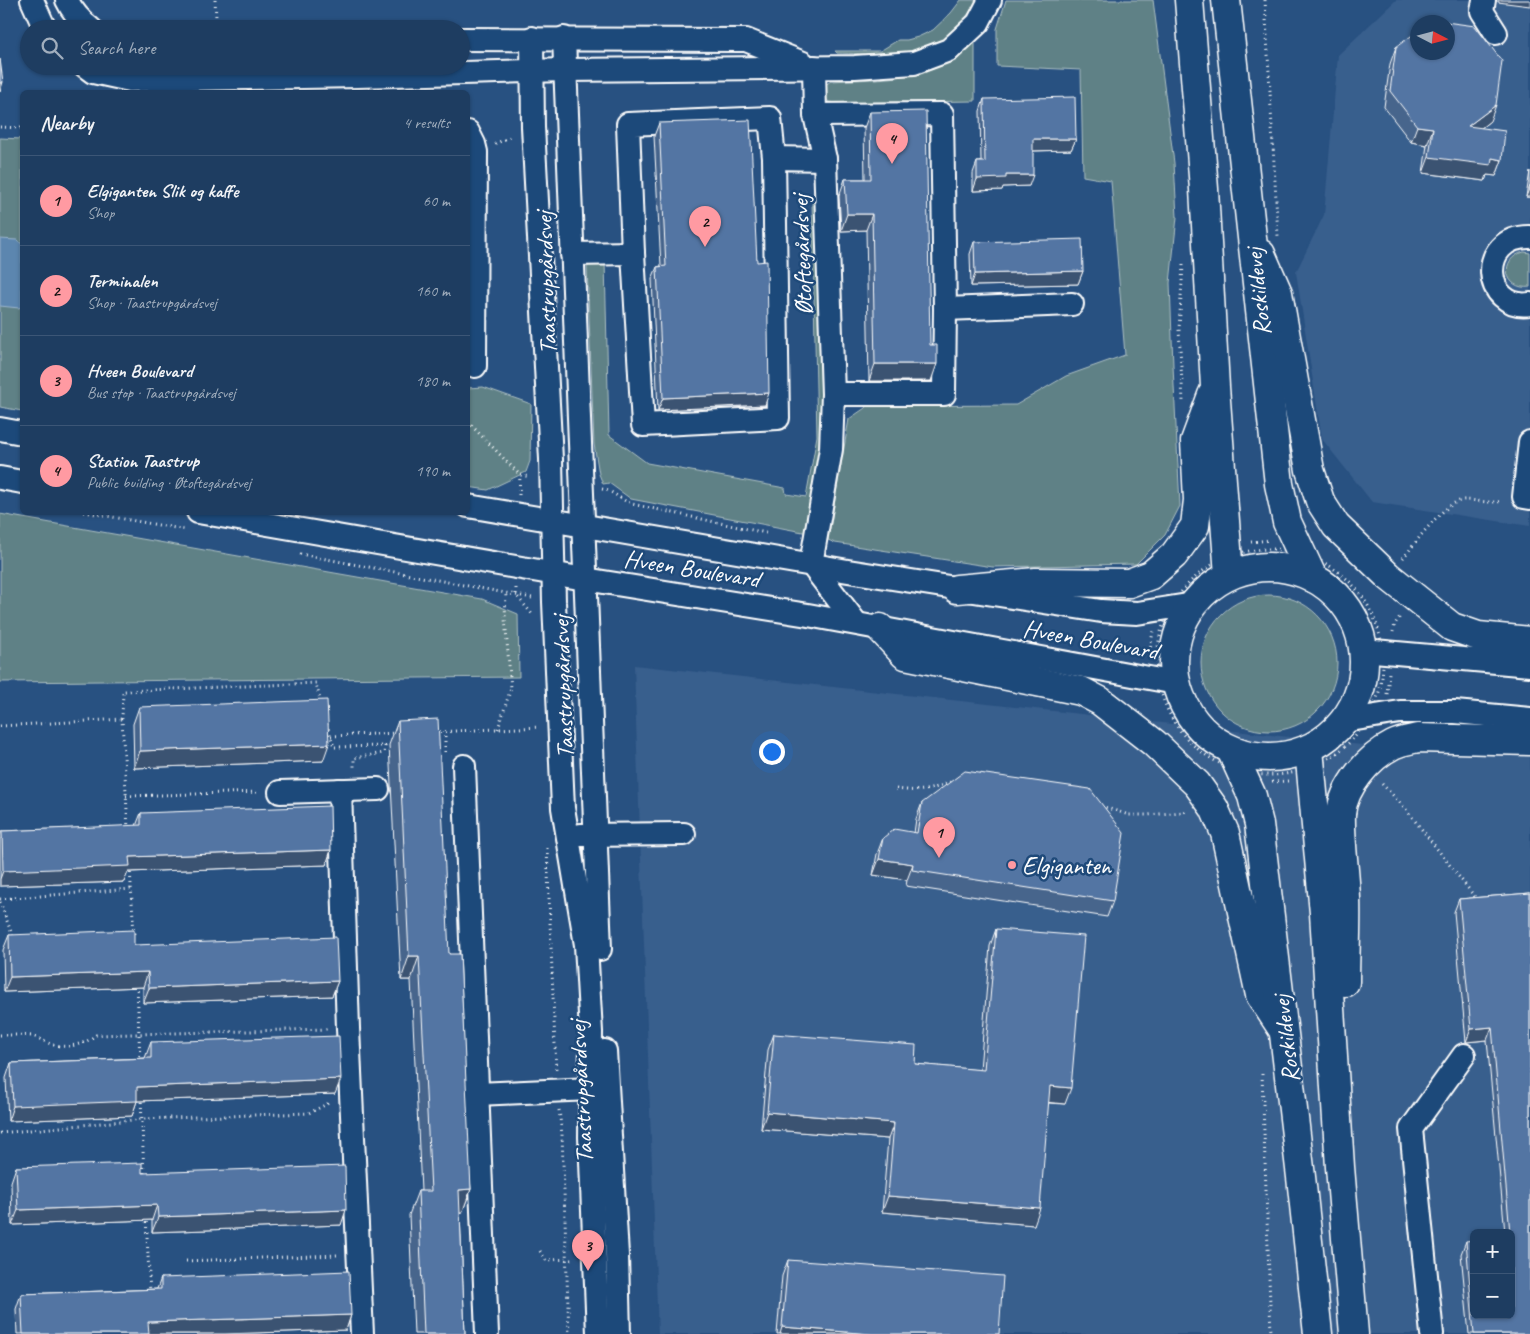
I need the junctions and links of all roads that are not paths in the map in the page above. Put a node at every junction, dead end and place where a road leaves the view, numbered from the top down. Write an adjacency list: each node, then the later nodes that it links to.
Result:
1 (32, 0): 7 (street)
2 (67, 0): 8 (street)
3 (990, 0): 13 (street)
4 (1189, 0): 33 (main road, Roskildevej)
5 (1226, 0): 24 (main road, Roskildevej)
6 (1484, 0): 9 (street)
7 (41, 20)
8 (82, 20)
9 (1496, 33)
10 (532, 38): 11 (street); 12 (street); 15 (street, Taastrupgårdsvej)
11 (564, 38): 13 (street); 14 (street, Taastrupgårdsvej)
12 (470, 39)
13 (814, 67): 14 (street); 20 (street, Øtoftegårdsvej)
14 (565, 70): 15 (street); 27 (street, Taastrupgårdsvej)
15 (533, 71): 16 (street); 43 (street, Taastrupgårdsvej)
16 (470, 74)
17 (107, 75): 19 (street)
18 (433, 75): 19 (street)
19 (358, 78)
20 (815, 115): 23 (street, Øtoftegårdsvej); 31 (street)
21 (472, 142): 30 (street)
22 (774, 158): 23 (street); 26 (street); 26 (street)
23 (825, 159): 34 (street, Øtoftegårdsvej)
24 (1250, 229): 48 (main road, Roskildevej); 53 (main road)
25 (1530, 237): 29 (street)
26 (633, 253): 27 (street)
27 (572, 254): 44 (street, Taastrupgårdsvej)
28 (1072, 304): 31 (street)
29 (1530, 304)
30 (471, 308): 32 (street)
31 (945, 308): 34 (street)
32 (475, 366)
33 (1215, 387): 45 (main road, Roskildevej); 50 (main road)
34 (833, 394): 46 (street, Øtoftegårdsvej)
35 (0, 429): 36 (street)
36 (20, 433)
37 (1530, 442): 40 (street)
38 (0, 478): 39 (street)
39 (20, 482)
40 (1527, 497)
41 (470, 506): 43 (street, Hveen Boulevard)
42 (216, 515): 47 (street, Hveen Boulevard)
43 (552, 521): 44 (street, Hveen Boulevard); 47 (street, Taastrupgårdsvej)
44 (583, 525): 46 (street, Hveen Boulevard); 49 (street, Taastrupgårdsvej)
45 (1223, 560): 48 (main road); 51 (main road)
46 (811, 564): 50 (street, Hveen Boulevard); 52 (street)
47 (554, 573): 49 (street, Hveen Boulevard); 68 (street, Taastrupgårdsvej)
48 (1313, 578): 54 (main road)
49 (585, 579): 52 (street, Hveen Boulevard); 67 (street, Taastrupgårdsvej)
50 (957, 589): 51 (street, Hveen Boulevard)
51 (1174, 607): 56 (main road)
52 (868, 626): 56 (street, Hveen Boulevard); 69 (main road)
53 (1530, 641)
54 (1373, 650): 55 (street); 58 (main road)
55 (1530, 666)
56 (1160, 680): 62 (main road)
57 (1530, 720): 58 (street)
58 (1352, 728): 61 (main road)
59 (1530, 741): 73 (main road)
60 (454, 761): 72 (street)
61 (1316, 763): 62 (main road); 73 (main road, Roskildevej)
62 (1239, 768): 69 (main road, Roskildevej)
63 (378, 789): 64 (street)
64 (347, 790): 65 (street); 74 (street)
65 (280, 792)
66 (684, 834): 67 (street)
67 (595, 835): 68 (street); 77 (street, Taastrupgårdsvej)
68 (558, 839): 71 (street, Taastrupgårdsvej)
69 (1283, 1030): 78 (main road, Roskildevej)
70 (1464, 1055): 80 (street)
71 (591, 1089): 72 (street, Taastrupgårdsvej); 76 (street, Taastrupgårdsvej)
72 (477, 1094): 75 (street)
73 (1340, 1167): 79 (main road, Roskildevej)
74 (362, 1334)
75 (486, 1334)
76 (598, 1334)
77 (619, 1334)
78 (1318, 1334)
79 (1354, 1334)
80 (1432, 1334)

